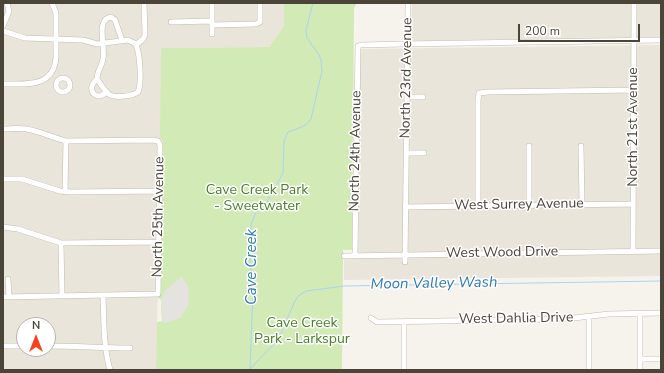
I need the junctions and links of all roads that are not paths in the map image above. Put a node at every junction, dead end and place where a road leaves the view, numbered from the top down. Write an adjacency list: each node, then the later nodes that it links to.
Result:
1 (7, 3): 10 (street)
2 (52, 3): 13 (street)
3 (144, 3): 19 (street)
4 (212, 3): 9 (street)
5 (260, 3): 9 (street)
6 (408, 3): 18 (street, North 23rd Avenue)
7 (634, 3): 16 (street, North 21st Avenue)
8 (171, 22): 9 (street)
9 (212, 23): 12 (street)
10 (3, 26)
11 (3, 32): 13 (street)
12 (212, 34)
13 (56, 39): 17 (street); 20 (street)
14 (122, 40): 17 (street); 17 (street); 19 (street)
15 (661, 40): 16 (street)
16 (634, 41): 18 (street); 24 (street, North 21st Avenue)
17 (103, 43): 21 (street)
18 (407, 44): 26 (street, North 23rd Avenue); 47 (street, North 24th Avenue)
19 (136, 45): 25 (street)
20 (50, 75): 22 (street); 23 (street)
21 (97, 79): 25 (street); 25 (street)
22 (58, 81)
23 (3, 84)
24 (634, 90): 38 (street, North 21st Avenue); 39 (street)
25 (107, 92)
26 (407, 97): 27 (street); 32 (street, North 23rd Avenue)
27 (423, 97)
28 (3, 129): 29 (street)
29 (66, 141): 35 (street, North 25th Avenue); 36 (street)
30 (529, 146): 40 (street)
31 (581, 146): 37 (street)
32 (406, 153): 33 (street, North 23rd Avenue); 41 (street, North 23rd Avenue)
33 (424, 153)
34 (3, 179): 36 (street)
35 (160, 191): 36 (street); 43 (street, North 25th Avenue)
36 (65, 192)
37 (582, 204): 38 (street, West Surrey Avenue); 40 (street, West Surrey Avenue)
38 (633, 204): 45 (street, North 21st Avenue)
39 (478, 206): 40 (street, West Surrey Avenue); 41 (street, West Surrey Avenue)
40 (529, 206)
41 (405, 207): 48 (street, North 23rd Avenue)
42 (3, 227): 44 (street)
43 (159, 242): 44 (street); 52 (street, North 25th Avenue)
44 (61, 243): 53 (street)
45 (633, 251): 46 (street, West Wood Drive); 48 (street, West Wood Drive)
46 (661, 251)
47 (355, 255): 48 (street, West Wood Drive); 49 (street, West Wood Drive)
48 (405, 255): 50 (street, North 23rd Avenue)
49 (344, 256)
50 (405, 262)
51 (8, 279): 54 (street)
52 (103, 295): 53 (street); 63 (street)
53 (62, 296): 54 (street)
54 (6, 297)
55 (661, 313): 56 (street, West Dahlia Drive)
56 (640, 314): 57 (street, West Dahlia Drive); 65 (street)
57 (589, 317): 59 (street, West Dahlia Drive); 69 (street)
58 (371, 318): 59 (street, West Dahlia Drive)
59 (404, 322): 68 (street)
60 (3, 346): 61 (street)
61 (16, 346)
62 (56, 346): 63 (street)
63 (105, 348): 64 (street); 67 (street)
64 (130, 348)
65 (640, 359): 66 (street); 70 (street)
66 (661, 359)
67 (110, 370)
68 (404, 370)
69 (589, 370)
70 (640, 370)

